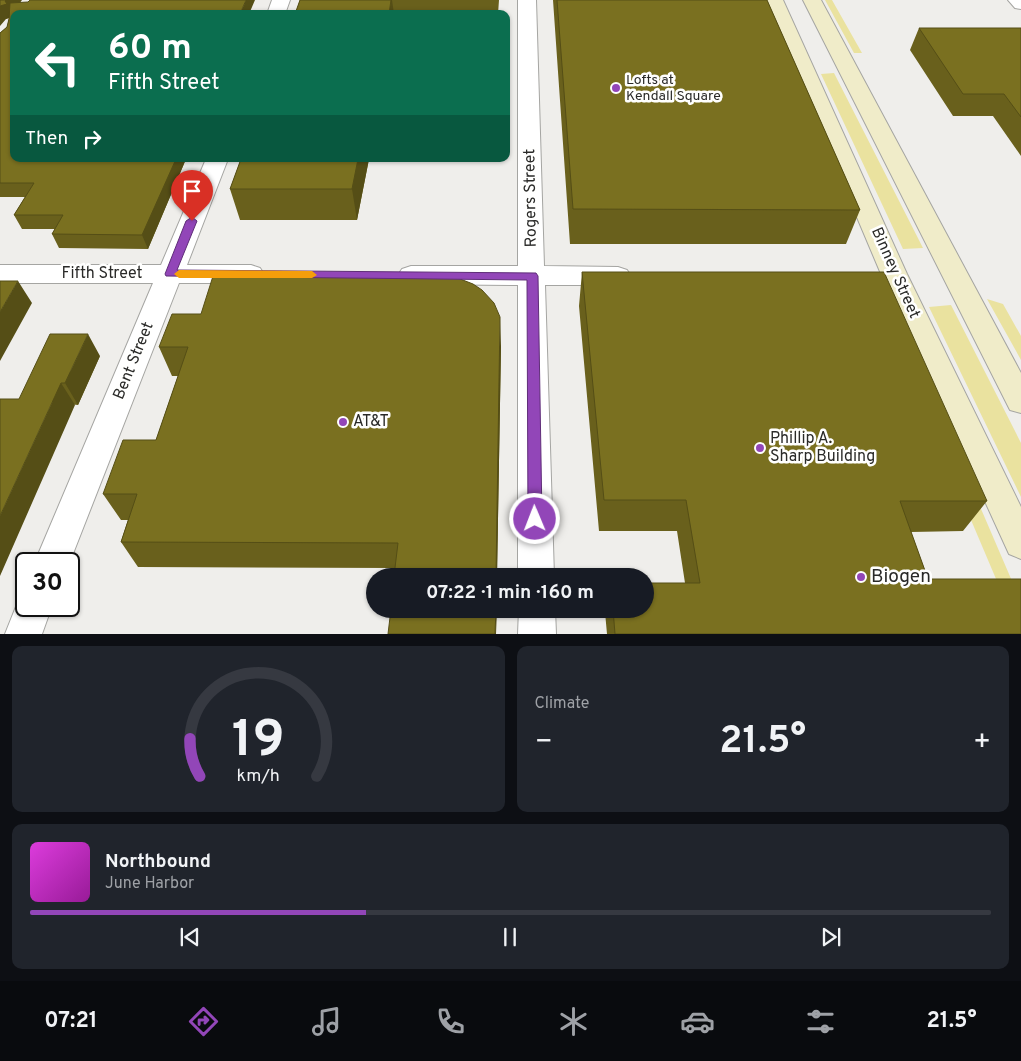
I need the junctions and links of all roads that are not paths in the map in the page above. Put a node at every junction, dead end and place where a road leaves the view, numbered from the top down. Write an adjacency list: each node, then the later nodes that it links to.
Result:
1 (527, 0): 13 (street, Rogers Street)
2 (774, 0): 10 (main road, Binney Street)
3 (812, 0): 15 (main road)
4 (1017, 0): 5 (street)
5 (1021, 4)
6 (216, 162): 8 (street, Bent Street)
7 (0, 274): 8 (street, Fifth Street)
8 (170, 274): 9 (street, Fifth Street); 17 (street, Bent Street)
9 (277, 274)
10 (894, 274): 12 (street); 16 (main road, Binney Street)
11 (386, 275): 13 (street)
12 (866, 275)
13 (532, 276): 14 (street); 18 (street, Rogers Street)
14 (639, 276)
15 (1021, 401)
16 (1021, 544)
17 (57, 552)
18 (536, 568)
19 (30, 617): 21 (street)
20 (537, 618): 22 (street)
21 (23, 634)
22 (537, 634)

